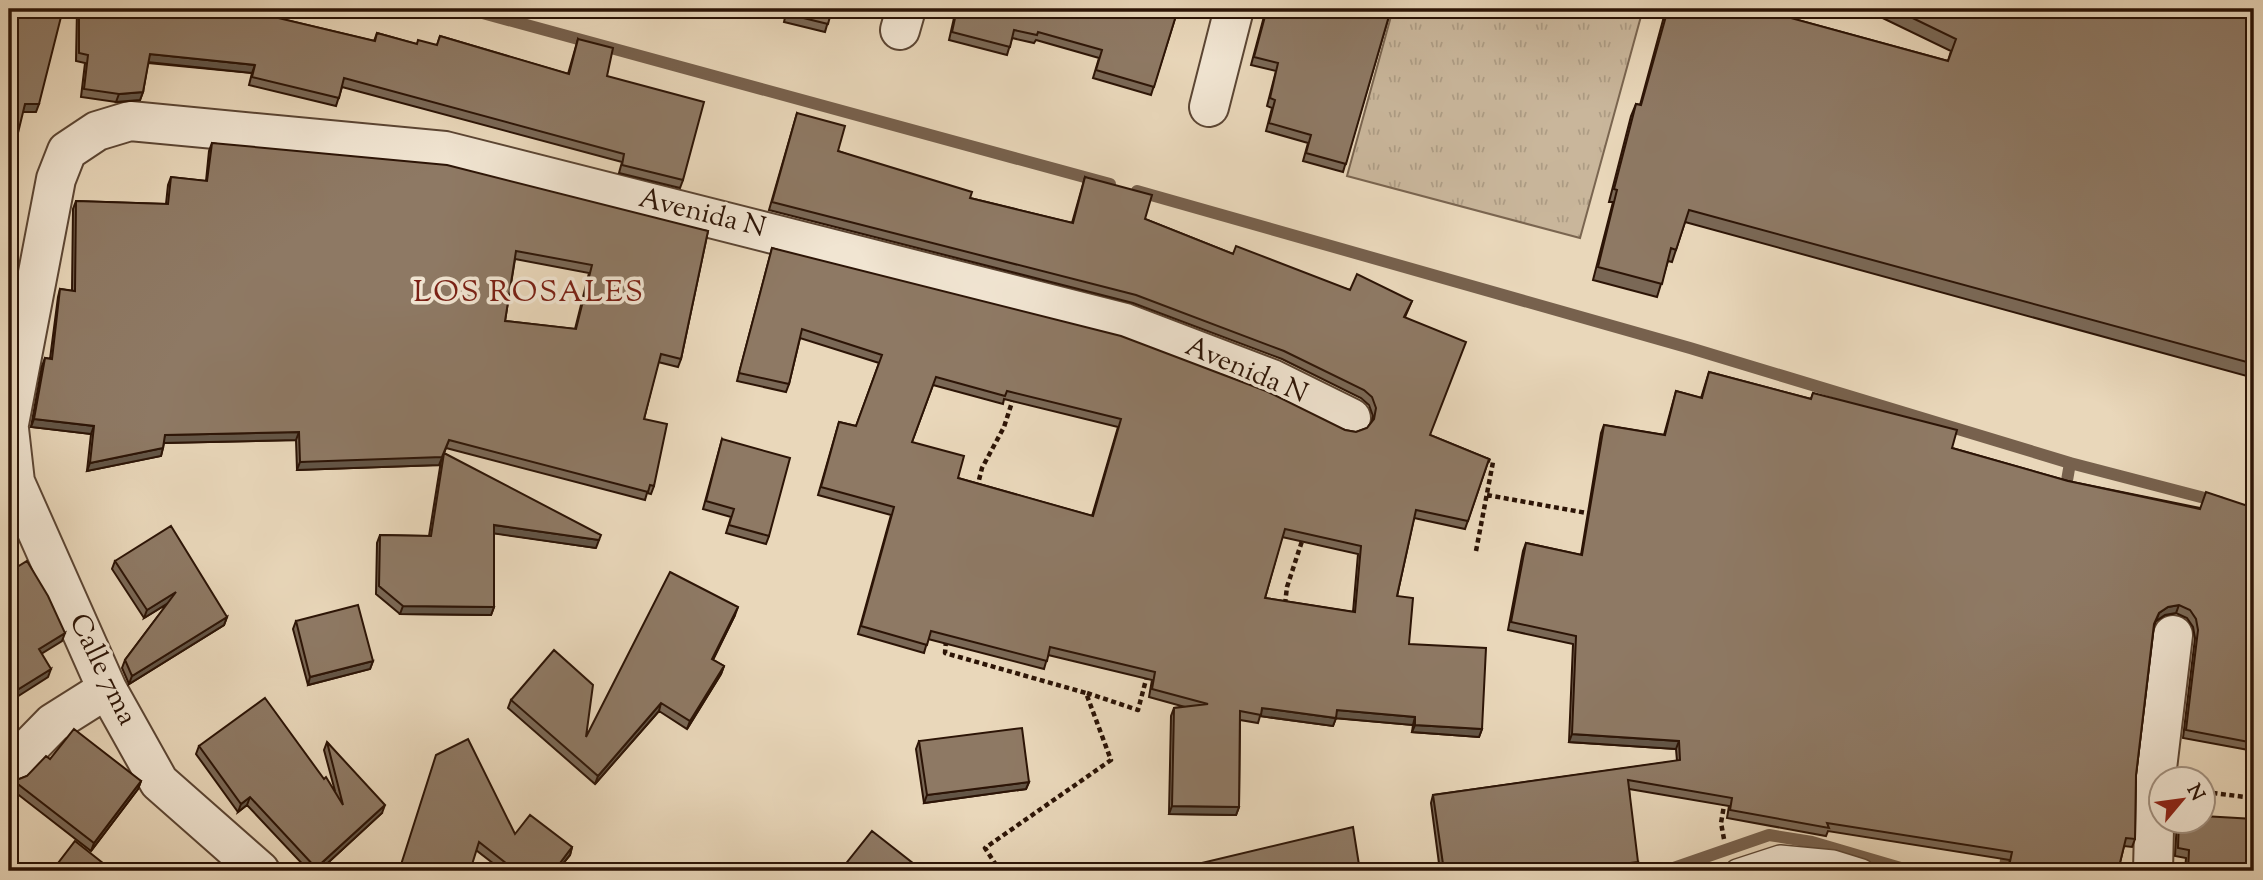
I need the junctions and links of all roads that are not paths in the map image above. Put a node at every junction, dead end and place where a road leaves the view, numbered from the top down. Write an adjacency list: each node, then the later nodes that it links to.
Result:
1 (1234, 9): 2 (street)
2 (1209, 107)
3 (56, 180): 4 (street, Avenida N); 5 (street, Calle 7ma)
4 (1351, 418)
5 (9, 427): 7 (street, Calle 7ma)
6 (2173, 635): 12 (street)
7 (107, 689): 8 (street); 9 (street, Calle 7ma)
8 (9, 768)
9 (260, 871)
10 (1737, 871): 11 (lane)
11 (1861, 871)
12 (2153, 871)

